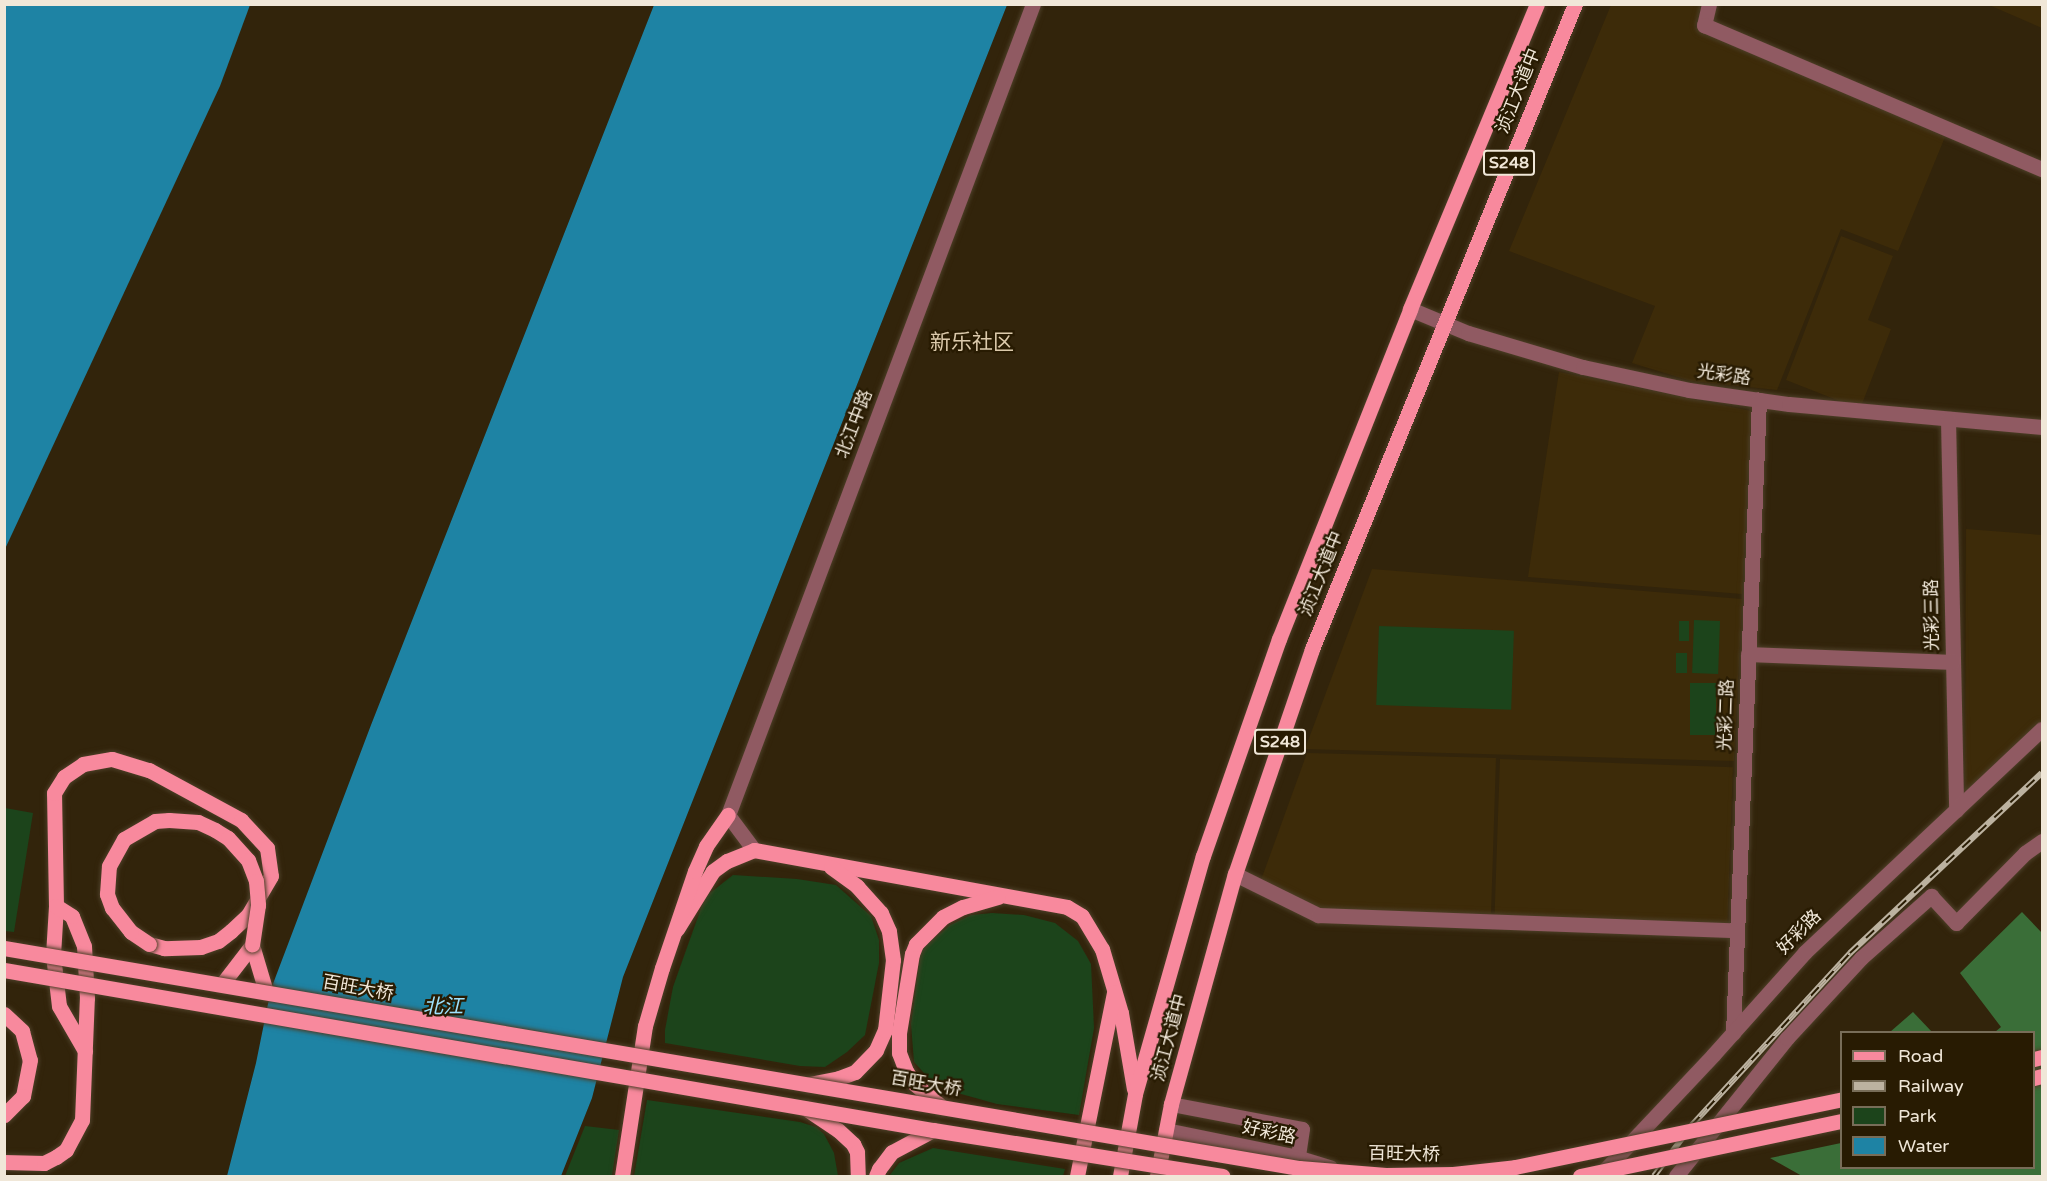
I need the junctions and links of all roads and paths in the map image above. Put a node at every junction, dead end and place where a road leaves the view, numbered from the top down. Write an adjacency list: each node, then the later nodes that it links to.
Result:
1 (1033, 4): 15 (street, 北江中路)
2 (1537, 4): 6 (main road, 浈江大道中 / S248)
3 (1575, 4): 7 (main road, 浈江大道中 / S248)
4 (1709, 4): 5 (street)
5 (2043, 169)
6 (1410, 309): 7 (street, 光彩路); 34 (main road, 浈江大道中 / S248)
7 (1444, 322): 8 (street, 光彩路); 19 (main road, 浈江大道中 / S248)
8 (1759, 400): 9 (street, 光彩路); 11 (street, 光彩二路)
9 (1948, 419): 10 (street, 光彩路); 12 (street, 光彩三路)
10 (2043, 427)
11 (1748, 654): 12 (street); 23 (street, 光彩二路)
12 (1953, 662): 14 (street, 光彩三路)
13 (2043, 729): 14 (street, 好彩路)
14 (1956, 810): 31 (street, 好彩路)
15 (728, 815): 17 (street); 22 (main road)
16 (2043, 840): 56 (street)
17 (754, 850): 18 (main road); 22 (main road)
18 (826, 864): 20 (main road); 33 (main road)
19 (1235, 874): 23 (street); 36 (main road, 浈江大道中 / S248)
20 (1001, 896): 28 (main road); 37 (main road)
21 (56, 906): 24 (main road, bridge); 32 (main road); 32 (main road)
22 (677, 929): 45 (main road)
23 (1737, 930): 31 (street, 光彩二路)
24 (252, 945): 27 (main road); 29 (main road)
25 (4, 948): 27 (main road, 百旺大桥, bridge)
26 (4, 970): 38 (main road, bridge)
27 (222, 984): 29 (main road, 百旺大桥, bridge)
28 (1114, 990): 34 (main road); 48 (main road)
29 (266, 992): 33 (main road, 百旺大桥, bridge)
30 (5, 1015): 39 (main road)
31 (1733, 1032): 55 (street, 好彩路)
32 (85, 1051): 44 (main road)
33 (808, 1084): 37 (main road, 百旺大桥, bridge)
34 (1136, 1095): 49 (main road, 浈江大道中 / S248)
35 (1840, 1099): 37 (main road, 百旺大桥, bridge)
36 (1171, 1104): 42 (main road, 浈江大道中 / S248); 43 (street)
37 (942, 1107)
38 (805, 1108): 41 (main road, bridge); 46 (main road)
39 (4, 1115)
40 (1840, 1121): 54 (main road, bridge)
41 (933, 1130): 47 (main road); 51 (main road, bridge)
42 (1166, 1130): 43 (street, 好彩路); 50 (main road, 浈江大道中 / S248)
43 (1298, 1158): 52 (street); 53 (street, 好彩路)
44 (4, 1162)
45 (622, 1176)
46 (858, 1176)
47 (876, 1176)
48 (1077, 1176)
49 (1120, 1176)
50 (1157, 1176)
51 (1222, 1176)
52 (1295, 1176)
53 (1363, 1176)
54 (1580, 1176)
55 (1598, 1176)
56 (1676, 1176)

